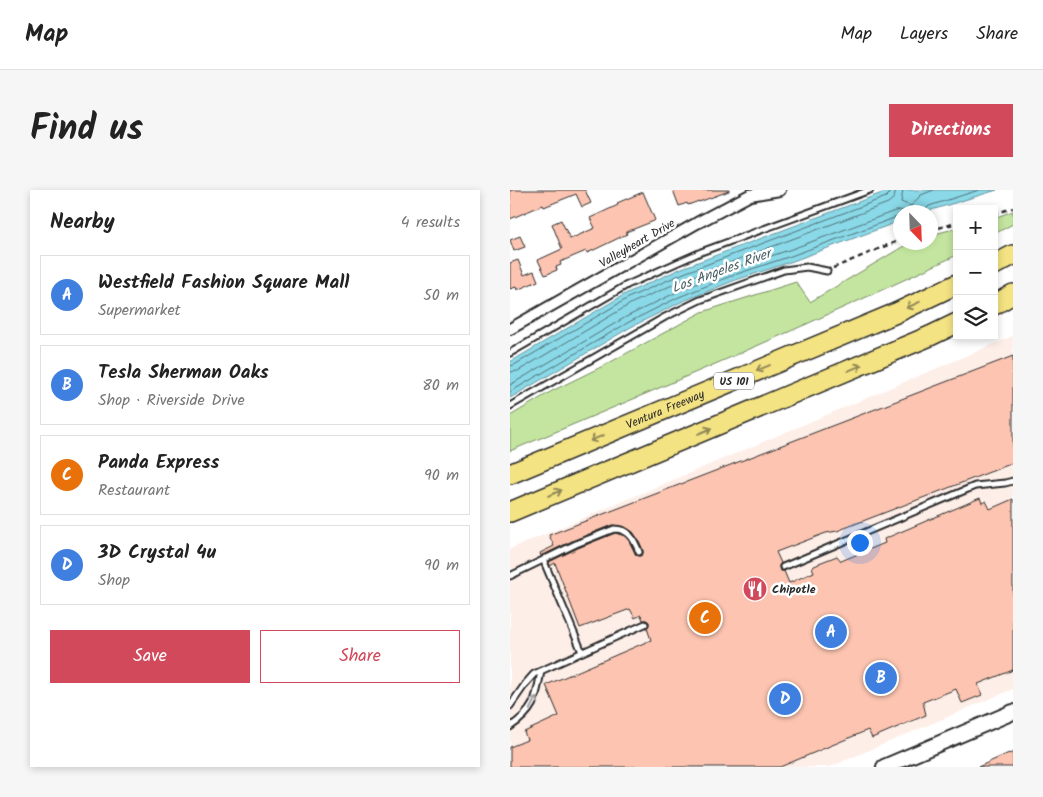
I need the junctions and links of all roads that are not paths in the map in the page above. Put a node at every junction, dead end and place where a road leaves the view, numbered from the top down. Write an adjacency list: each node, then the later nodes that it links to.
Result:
1 (780, 190): 3 (street, Valleyheart Drive)
2 (870, 190): 12 (lane)
3 (749, 193): 11 (street, Valleyheart Drive)
4 (1013, 255): 5 (highway)
5 (998, 263)
6 (827, 271): 13 (lane)
7 (953, 286): 14 (highway, Ventura Freeway / US 101, one-way to 14)
8 (1013, 294): 9 (highway)
9 (998, 302)
10 (953, 326): 16 (highway, one-way to 10)
11 (510, 329)
12 (510, 353)
13 (510, 406)
14 (510, 474)
15 (1013, 481): 20 (lane)
16 (510, 512)
17 (639, 552): 19 (lane)
18 (551, 553): 19 (lane)
19 (544, 559): 21 (lane); 23 (lane)
20 (783, 567)
21 (510, 576)
22 (645, 624): 23 (lane)
23 (582, 652): 24 (lane)
24 (541, 671): 25 (lane); 27 (lane, one-way to 24)
25 (510, 706)
26 (1013, 712): 28 (main road)
27 (510, 727)
28 (884, 767)

